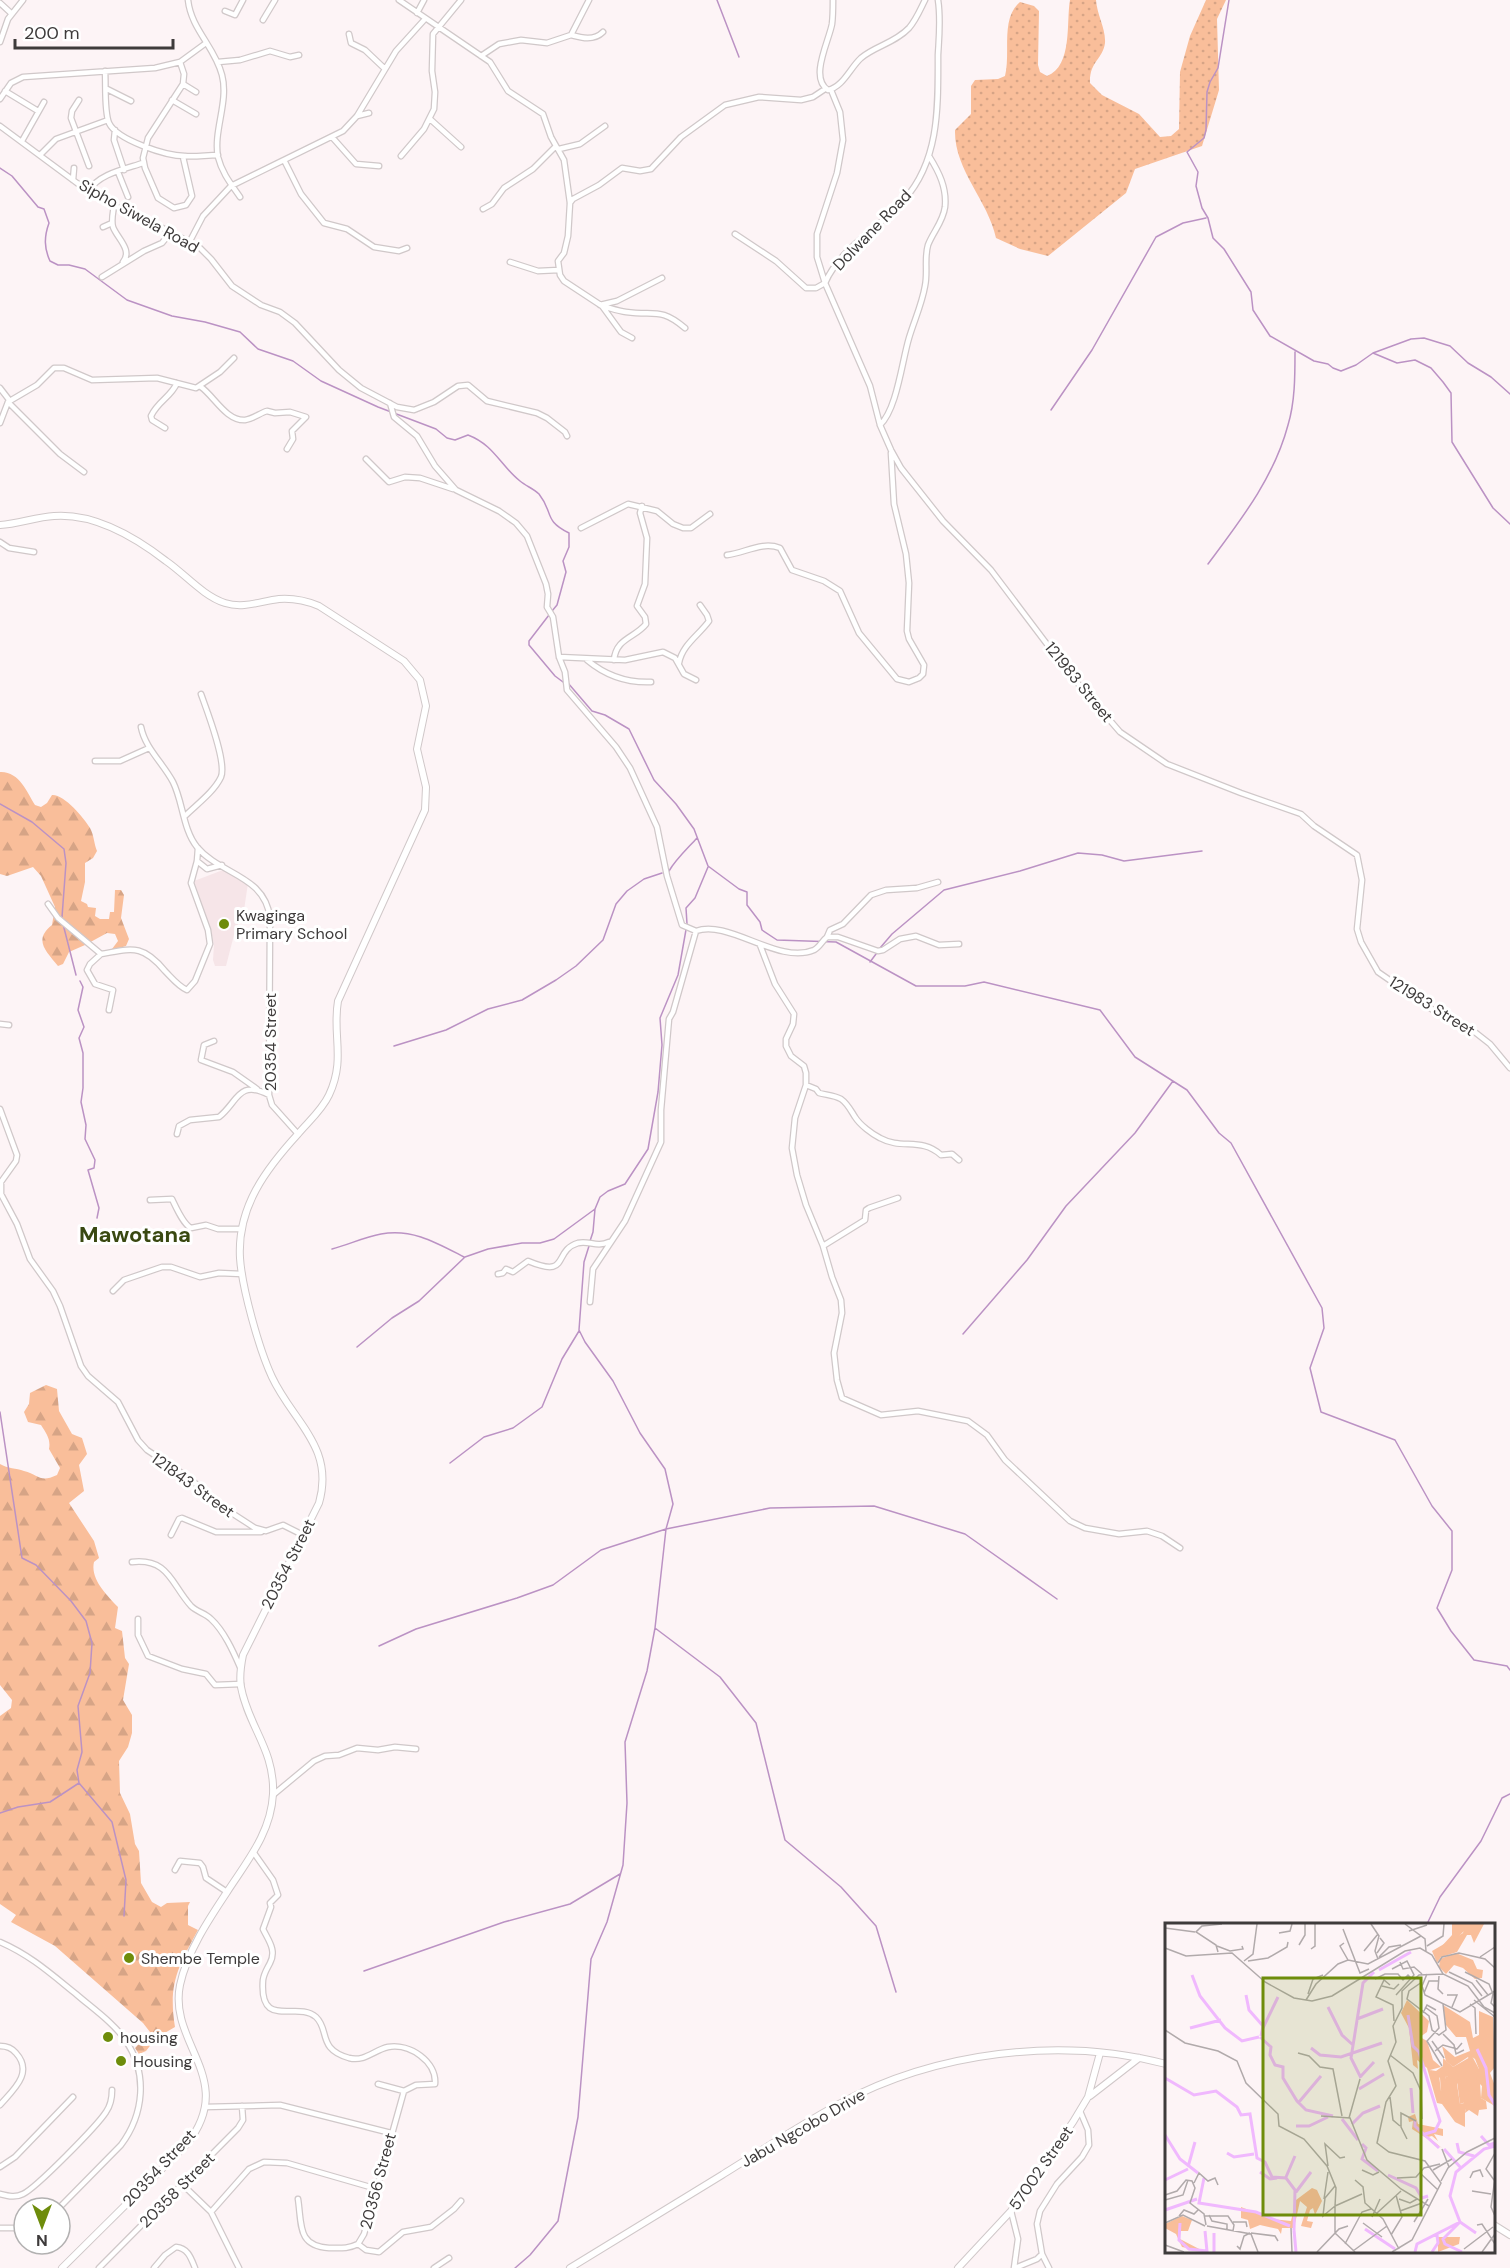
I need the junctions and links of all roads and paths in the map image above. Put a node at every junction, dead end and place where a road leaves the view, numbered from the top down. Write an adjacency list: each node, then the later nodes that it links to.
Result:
1 (23, 0): 15 (street)
2 (188, 0): 23 (street)
3 (243, 0): 13 (street)
4 (275, 0): 17 (street)
5 (399, 0): 14 (street)
6 (424, 0): 14 (street)
7 (461, 0): 18 (street)
8 (589, 0): 21 (street)
9 (833, 0): 31 (street)
10 (925, 0): 33 (street)
11 (938, 0): 59 (street, Dolwane Road)
12 (0, 3): 15 (street)
13 (225, 11)
14 (417, 13): 16 (street)
15 (12, 14): 22 (street)
16 (425, 19): 18 (street); 28 (street)
17 (263, 20)
18 (439, 27): 25 (street); 45 (street)
19 (603, 32): 21 (street)
20 (350, 34): 28 (street)
21 (571, 35): 25 (street)
22 (0, 42)
23 (206, 43): 26 (street); 27 (street)
24 (299, 55): 27 (street)
25 (481, 56): 55 (street)
26 (180, 62): 29 (street); 30 (street)
27 (218, 62): 57 (street)
28 (384, 69): 44 (street)
29 (105, 71): 32 (street); 34 (street)
30 (183, 84): 35 (street); 39 (street)
31 (825, 88): 33 (street); 72 (street)
32 (107, 89): 38 (street); 46 (street)
33 (831, 90): 86 (street, 121983 Street)
34 (4, 91): 36 (street); 41 (street)
35 (196, 92)
36 (0, 99)
37 (79, 100): 50 (street)
38 (131, 100)
39 (172, 100): 42 (street); 53 (street)
40 (44, 102): 41 (street)
41 (38, 111): 52 (street)
42 (196, 114)
43 (369, 114): 44 (street)
44 (357, 116): 51 (street)
45 (430, 119): 54 (street); 58 (street)
46 (108, 120): 49 (street); 50 (street)
47 (0, 126): 52 (street, Sipho Siwela Road)
48 (605, 126): 55 (street)
49 (115, 130): 53 (street); 66 (street)
50 (76, 131): 56 (street); 63 (street)
51 (332, 137): 61 (street); 64 (street)
52 (22, 141): 56 (street, Sipho Siwela Road)
53 (146, 146): 60 (street); 62 (street)
54 (461, 147)
55 (557, 147): 72 (street); 74 (street)
56 (40, 154): 67 (street, Sipho Siwela Road)
57 (218, 155): 60 (street); 68 (street)
58 (400, 156)
59 (929, 156): 86 (street, Dolwane Road); 97 (street)
60 (183, 157): 62 (street)
61 (284, 160): 68 (street); 80 (street)
62 (143, 163): 66 (street)
63 (89, 166)
64 (379, 166)
65 (74, 168): 67 (street)
66 (121, 171): 69 (street); 70 (street)
67 (73, 180): 69 (street, Sipho Siwela Road)
68 (231, 186): 71 (street); 79 (street)
69 (89, 191): 73 (street, Sipho Siwela Road)
70 (128, 197)
71 (240, 197)
72 (570, 203): 83 (street)
73 (114, 206): 75 (street); 77 (street, Sipho Siwela Road)
74 (483, 209)
75 (112, 223): 76 (street); 82 (street)
76 (103, 227)
77 (171, 232): 79 (street, Sipho Siwela Road); 82 (street)
78 (735, 234): 86 (street)
79 (190, 241): 95 (street, Sipho Siwela Road)
80 (407, 248)
81 (510, 262): 83 (street)
82 (121, 264): 84 (street)
83 (559, 270): 87 (street)
84 (102, 277)
85 (662, 278): 87 (street)
86 (825, 283): 97 (street, 121983 Street)
87 (601, 306): 88 (street); 89 (street)
88 (685, 328)
89 (632, 338)
90 (234, 358): 92 (street)
91 (177, 383): 92 (street); 94 (street); 98 (street)
92 (201, 387): 100 (street)
93 (0, 388): 94 (street)
94 (9, 401): 96 (street); 103 (street)
95 (390, 405): 99 (street, Sipho Siwela Road); 104 (street)
96 (0, 423)
97 (880, 424): 101 (street, 121983 Street)
98 (165, 428)
99 (567, 436)
100 (287, 449)
101 (891, 450): 111 (street); 138 (street, 121983 Street)
102 (366, 459): 104 (street)
103 (84, 472)
104 (456, 490): 113 (street)
105 (642, 506): 106 (street); 108 (street); 115 (street)
106 (710, 514)
107 (0, 525): 144 (street)
108 (581, 528)
109 (0, 542): 110 (street)
110 (34, 552)
111 (727, 555)
112 (700, 605): 116 (street)
113 (559, 657): 114 (street); 129 (street)
114 (586, 659): 115 (street); 118 (street)
115 (614, 660): 116 (street)
116 (679, 663): 117 (street)
117 (696, 680)
118 (651, 682)
119 (201, 694): 123 (street)
120 (141, 726): 121 (street)
121 (149, 748): 122 (street); 123 (street)
122 (95, 760)
123 (185, 816): 124 (street)
124 (198, 848): 125 (street); 126 (street, 20354 Street)
125 (197, 861): 126 (street); 133 (street)
126 (222, 866): 141 (street, 20354 Street)
127 (938, 882): 130 (street)
128 (48, 904): 133 (street)
129 (696, 931): 132 (street); 149 (street)
130 (824, 941): 131 (street); 132 (street)
131 (959, 944)
132 (760, 945): 139 (street)
133 (100, 954): 134 (street)
134 (109, 1010)
135 (0, 1024): 136 (street)
136 (9, 1024)
137 (214, 1041): 140 (street)
138 (1510, 1068)
139 (806, 1085): 145 (street); 150 (street)
140 (259, 1090): 141 (street); 143 (street)
141 (269, 1095): 144 (street, 20354 Street)
142 (0, 1109): 155 (street, 121843 Street)
143 (177, 1134)
144 (298, 1134): 148 (street, 20354 Street)
145 (959, 1160)
146 (898, 1198): 150 (street)
147 (150, 1200): 148 (street)
148 (242, 1229): 151 (street, 20354 Street)
149 (612, 1241): 152 (street); 154 (street)
150 (824, 1246): 158 (street)
151 (242, 1274): 153 (street); 157 (street, 20354 Street)
152 (498, 1274)
153 (113, 1291)
154 (590, 1302)
155 (263, 1531): 156 (street); 157 (street)
156 (171, 1535)
157 (303, 1535): 161 (street, 20354 Street)
158 (1180, 1548)
159 (132, 1562): 161 (street)
160 (138, 1619): 162 (street)
161 (241, 1670): 162 (street, 20354 Street)
162 (241, 1684): 164 (street, 20354 Street)
163 (416, 1749): 164 (street)
164 (273, 1796): 165 (street, 20354 Street)
165 (254, 1853): 167 (street, 20354 Street); 175 (street)
166 (176, 1870): 167 (street)
167 (227, 1892): 180 (street, 20354 Street)
168 (0, 1942): 187 (street)
169 (0, 2046): 178 (street)
170 (1100, 2053): 171 (street, Jabu Ngcobo Drive); 177 (street, 57002 Street); 203 (street, Jabu Ngcobo Drive)
171 (1139, 2058): 172 (street, Jabu Ngcobo Drive); 177 (street)
172 (1165, 2064)
173 (378, 2084): 175 (street)
174 (112, 2090): 186 (street)
175 (404, 2091): 182 (street, 20356 Street)
176 (73, 2097): 183 (street)
177 (1088, 2097): 181 (street, 57002 Street)
178 (0, 2105)
179 (242, 2106): 180 (street); 182 (street); 184 (street, 20358 Street)
180 (205, 2108): 197 (street, 20354 Street)
181 (1080, 2111): 190 (street, 57002 Street); 195 (street)
182 (391, 2133): 185 (street, 20356 Street)
183 (0, 2167)
184 (183, 2184): 191 (street); 198 (street, 20358 Street)
185 (377, 2188): 191 (street); 194 (street, 20356 Street)
186 (0, 2194)
187 (71, 2196)
188 (298, 2199): 194 (street, 20356 Street)
189 (460, 2201): 194 (street)
190 (1011, 2211): 204 (street, 57002 Street); 205 (street)
191 (211, 2212): 201 (street)
192 (1495, 2226): 193 (street)
193 (1510, 2235)
194 (358, 2244)
195 (1042, 2254): 205 (street); 206 (street)
196 (448, 2258): 202 (street)
197 (62, 2268)
198 (99, 2268)
199 (154, 2268): 200 (street)
200 (195, 2268)
201 (239, 2268)
202 (434, 2268)
203 (570, 2268)
204 (958, 2268)
205 (1015, 2268)
206 (1049, 2268)

